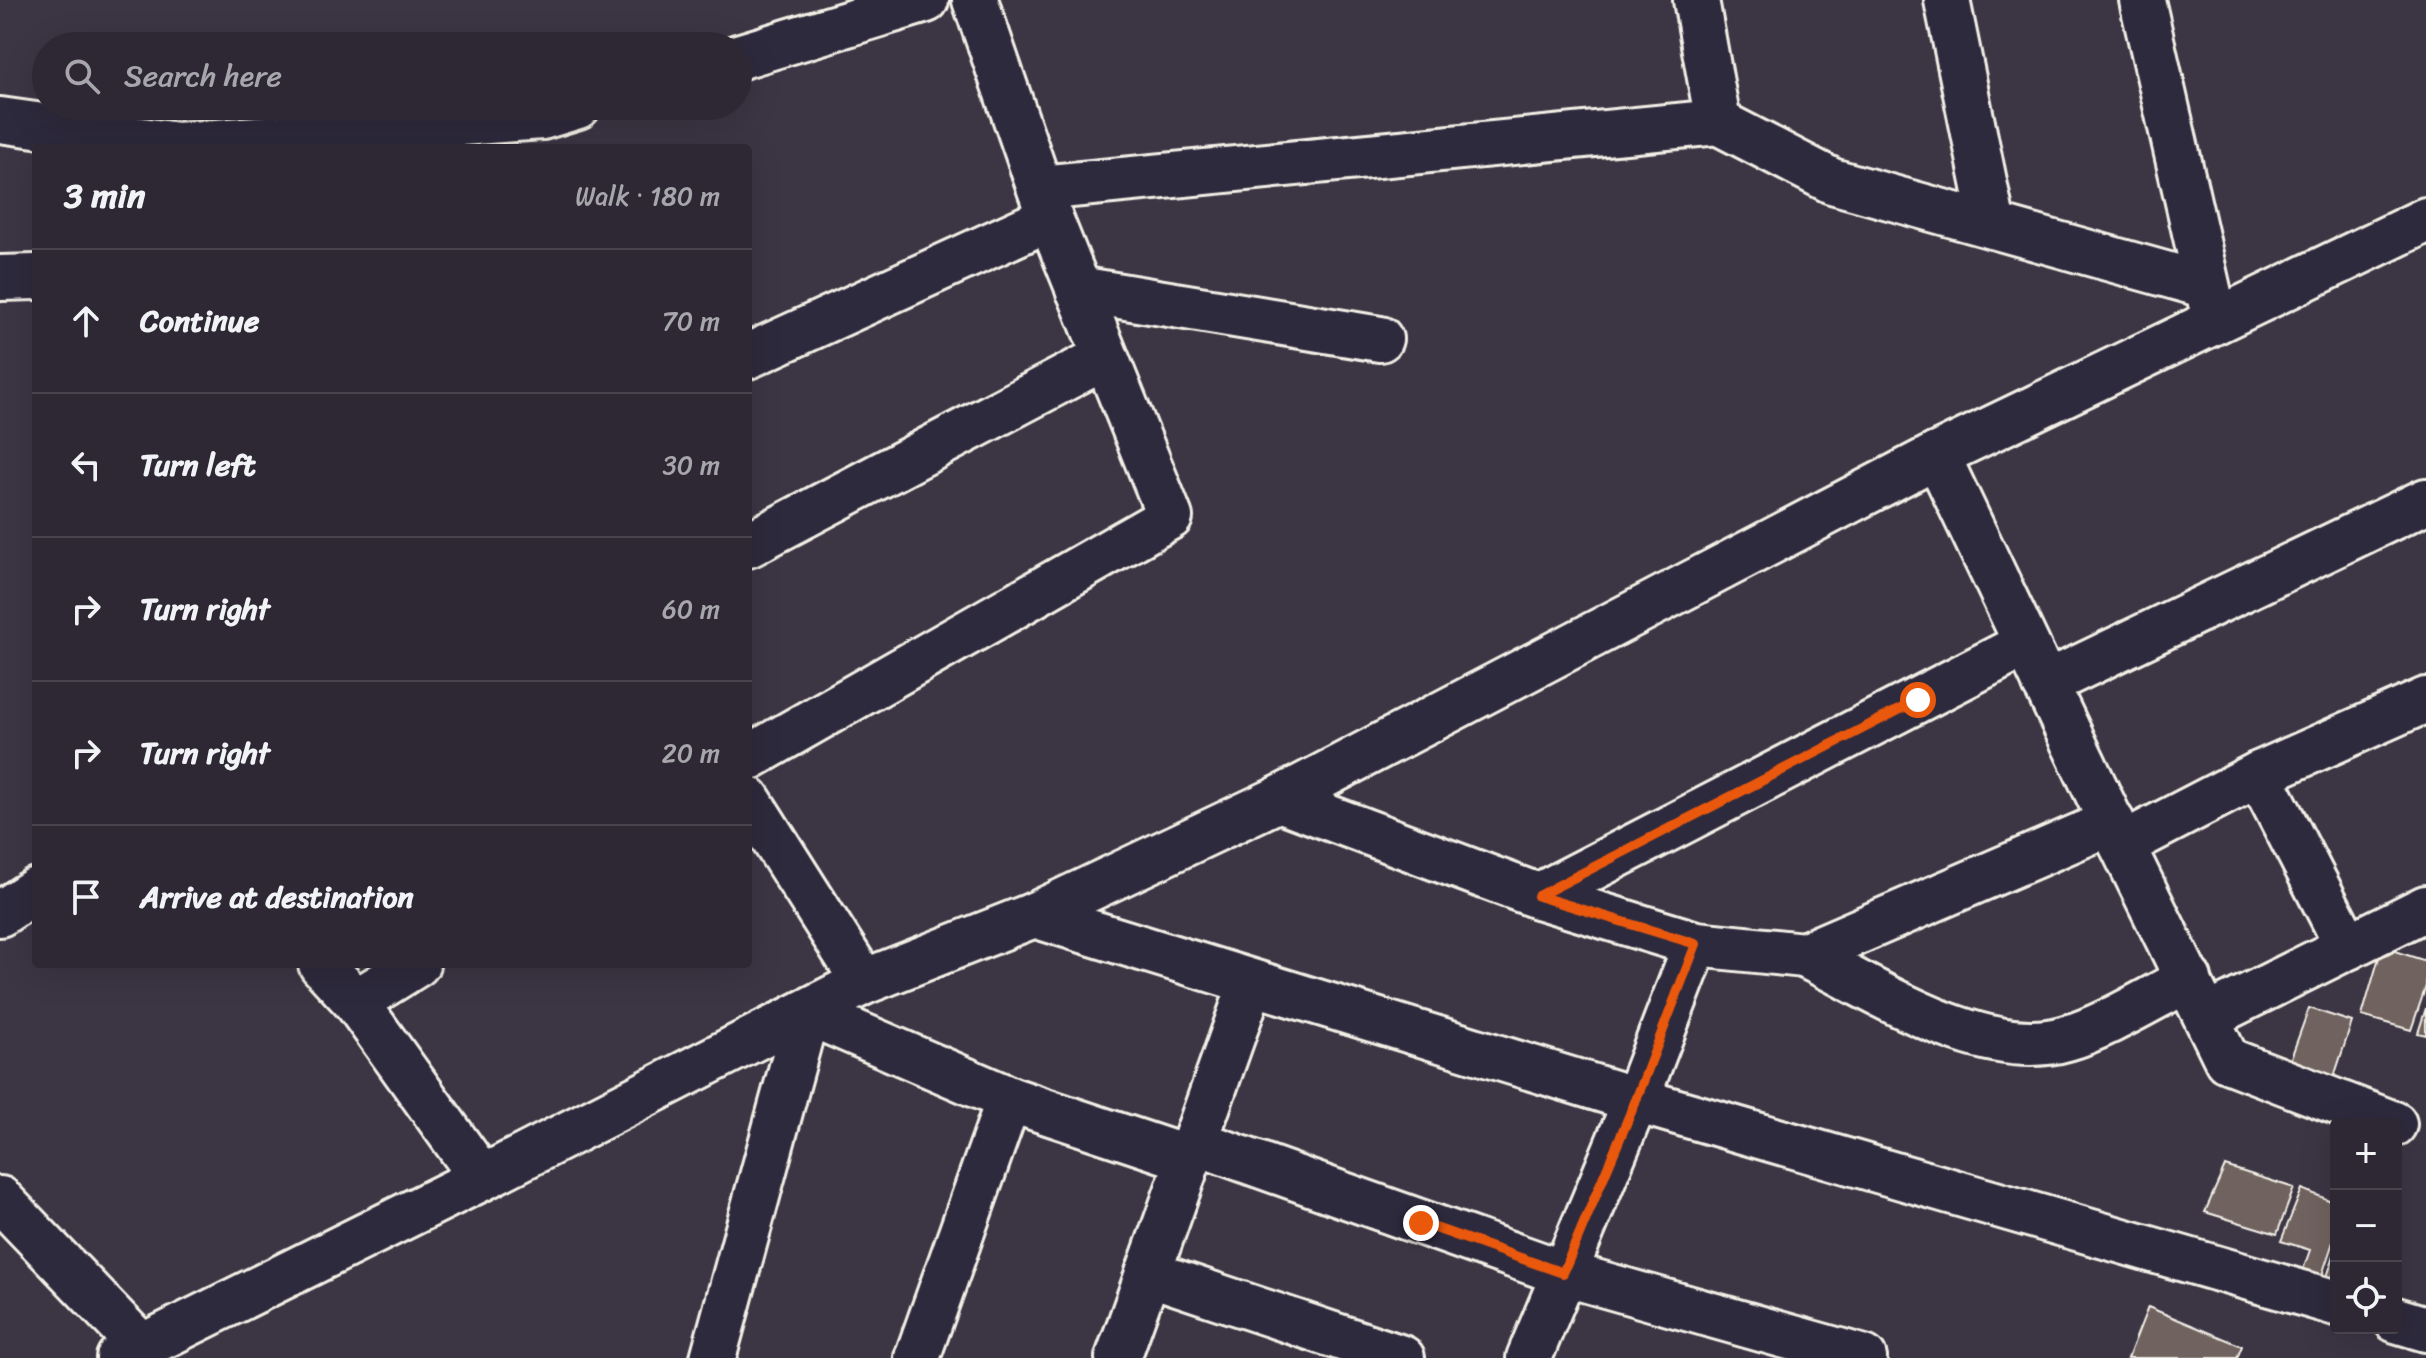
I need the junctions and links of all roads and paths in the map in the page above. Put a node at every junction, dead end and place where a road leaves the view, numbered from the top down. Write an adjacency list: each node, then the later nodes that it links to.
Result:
1 (926, 0): 6 (street)
2 (975, 0): 13 (street)
3 (1696, 0): 10 (street)
4 (1947, 0): 15 (street)
5 (2142, 0): 19 (street)
6 (826, 15): 7 (street)
7 (752, 50)
8 (0, 120): 11 (street)
9 (503, 120): 12 (street)
10 (1718, 122): 13 (street); 15 (street)
11 (170, 144)
12 (190, 144)
13 (1045, 203): 18 (street); 21 (street)
14 (2426, 220): 19 (street)
15 (1993, 226): 19 (street)
16 (32, 277): 17 (street)
17 (0, 278)
18 (1078, 289): 20 (street); 22 (street)
19 (2210, 302): 23 (street)
20 (1380, 339)
21 (752, 354)
22 (1105, 357): 25 (street); 29 (street)
23 (1937, 455): 26 (street); 31 (street)
24 (2426, 501): 27 (street)
25 (752, 543)
26 (2026, 644): 27 (street); 35 (street)
27 (2045, 684): 33 (street)
28 (2426, 700): 30 (street)
29 (752, 756)
30 (2259, 774): 33 (street); 40 (street)
31 (1279, 799): 35 (street); 38 (street)
32 (752, 805): 44 (street)
33 (2117, 833): 41 (street); 46 (street)
34 (32, 893): 37 (street)
35 (1538, 896): 39 (street)
36 (2426, 908): 40 (street)
37 (0, 914)
38 (1034, 915): 44 (street); 45 (street)
39 (1696, 944): 41 (street); 50 (street)
40 (2348, 947): 46 (street)
41 (1804, 955): 46 (street)
42 (325, 968): 47 (street)
43 (411, 968): 47 (street)
44 (864, 982): 48 (street)
45 (1251, 984): 50 (street); 54 (street)
46 (2198, 998): 51 (street)
47 (356, 1002): 55 (street)
48 (807, 1012): 49 (street); 55 (street); 63 (street)
49 (1009, 1099): 54 (street); 64 (street)
50 (1636, 1100): 58 (street); 59 (street)
51 (2378, 1118)
52 (2402, 1127): 53 (street)
53 (2426, 1136)
54 (1192, 1150): 57 (street); 58 (street)
55 (482, 1178): 62 (street)
56 (0, 1199): 62 (street)
57 (1148, 1273): 65 (street); 66 (street)
58 (1563, 1273): 67 (street); 68 (street)
59 (2330, 1301)
60 (2402, 1322): 61 (street)
61 (2426, 1329)
62 (130, 1352)
63 (710, 1356)
64 (917, 1358)
65 (1118, 1358)
66 (1402, 1358)
67 (1529, 1358)
68 (1864, 1358)

